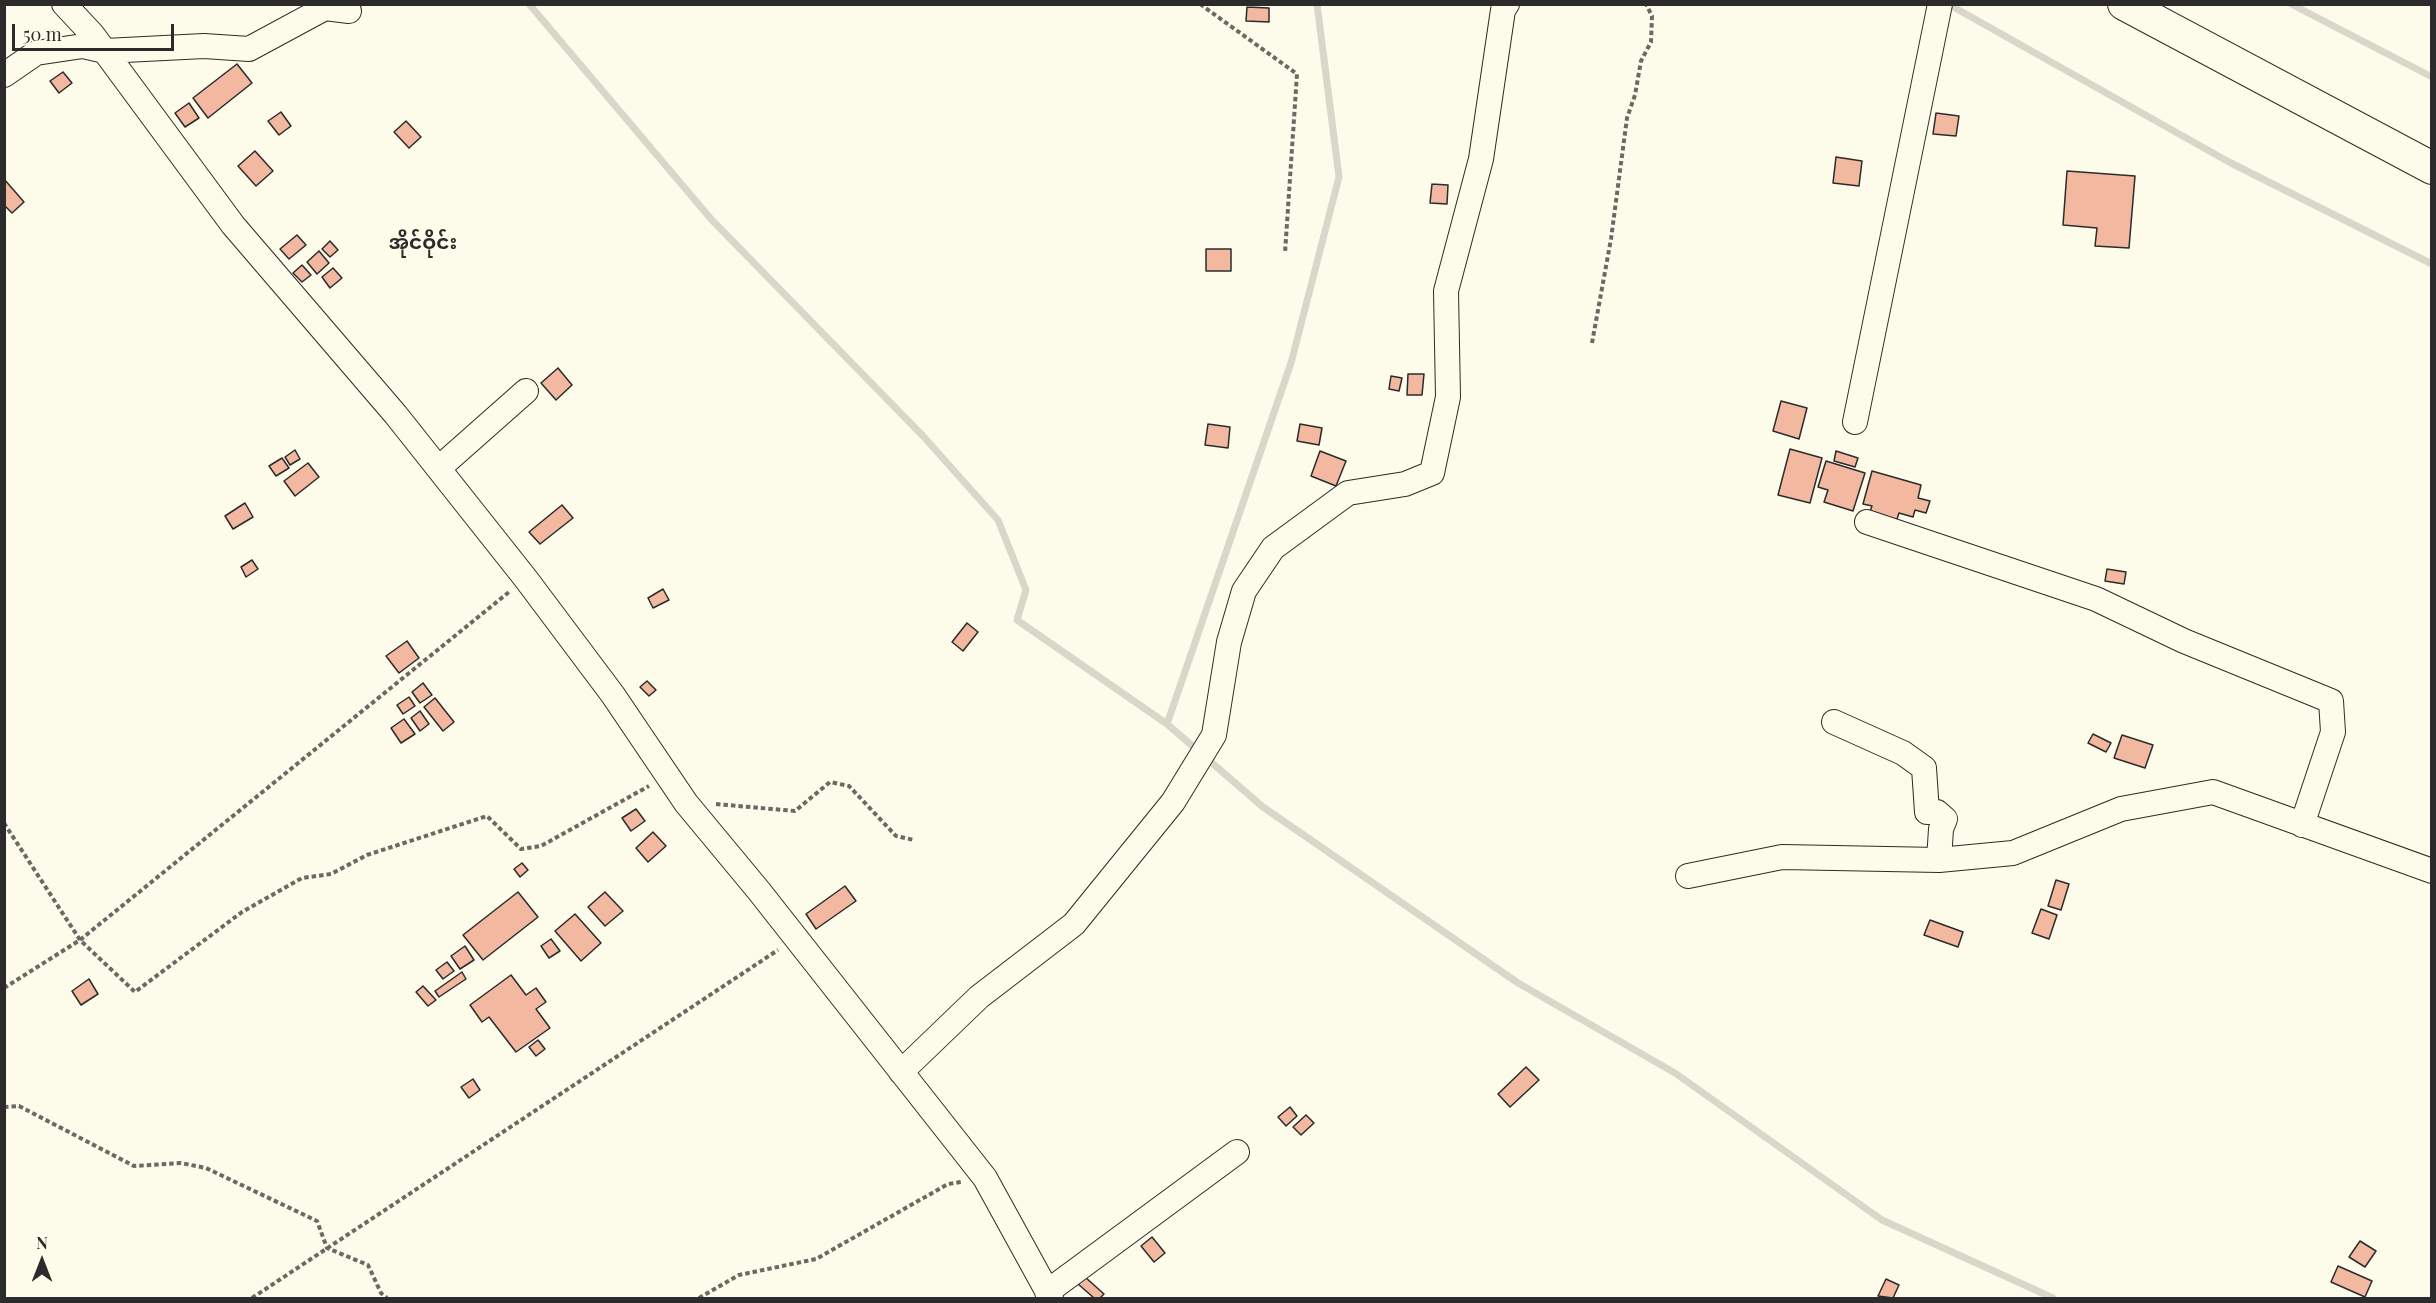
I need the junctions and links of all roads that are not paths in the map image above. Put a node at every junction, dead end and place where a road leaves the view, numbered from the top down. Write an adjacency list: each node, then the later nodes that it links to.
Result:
1 (64, 4): 6 (street)
2 (1507, 4): 18 (street)
3 (1940, 4): 10 (street)
4 (2124, 4): 8 (main road)
5 (349, 11): 6 (street)
6 (105, 51): 7 (street); 11 (street)
7 (4, 75)
8 (2432, 168)
9 (526, 391): 11 (street)
10 (1856, 422)
11 (439, 468): 18 (street)
12 (1867, 522): 14 (street)
13 (1834, 722): 15 (street)
14 (2302, 825): 15 (street); 16 (street)
15 (1940, 860): 17 (street)
16 (2432, 871)
17 (1688, 876)
18 (902, 1072): 20 (street)
19 (1237, 1152): 20 (street)
20 (1049, 1295)

